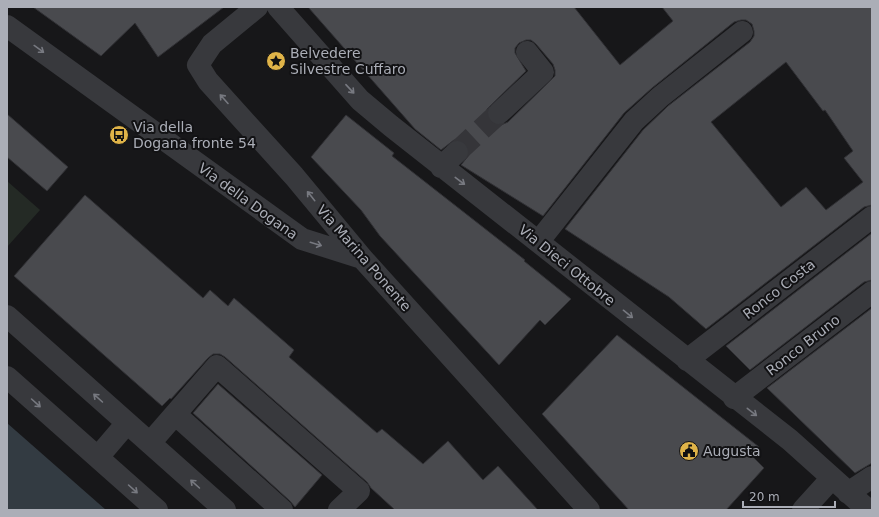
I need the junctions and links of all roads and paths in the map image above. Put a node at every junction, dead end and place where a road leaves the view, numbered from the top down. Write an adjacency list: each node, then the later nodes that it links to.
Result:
1 (257, 7): 11 (street, Via Marina Ponente, one-way to 1)
2 (278, 7): 8 (street, Via Dieci Ottobre, one-way to 8)
3 (7, 26): 11 (street, Via della Dogana, one-way to 11)
4 (742, 32): 10 (street)
5 (527, 52): 6 (street)
6 (499, 113)
7 (457, 152): 8 (street)
8 (441, 167): 10 (street, Via Dieci Ottobre, one-way to 10)
9 (872, 217): 14 (street, Ronco Costa)
10 (539, 241): 14 (street, Via Dieci Ottobre, one-way to 14)
11 (362, 258): 28 (street, Via Marina Ponente)
12 (872, 292): 16 (street, Ronco Bruno)
13 (7, 316): 18 (street, one-way to 13)
14 (687, 360): 16 (street, Via Dieci Ottobre)
15 (7, 377): 20 (street, one-way to 20)
16 (734, 398): 22 (street, Via Dieci Ottobre, one-way to 22)
17 (175, 414): 19 (street); 26 (street); 27 (street)
18 (127, 423): 19 (street); 20 (street)
19 (150, 443): 25 (street, one-way to 19)
20 (98, 457): 24 (street, one-way to 24)
21 (872, 477): 23 (street)
22 (832, 478): 23 (street, Via Dieci Ottobre); 29 (street)
23 (848, 493): 30 (street, Via Dieci Ottobre)
24 (157, 510)
25 (225, 510)
26 (282, 510)
27 (339, 510)
28 (589, 510)
29 (802, 510)
30 (868, 510)

